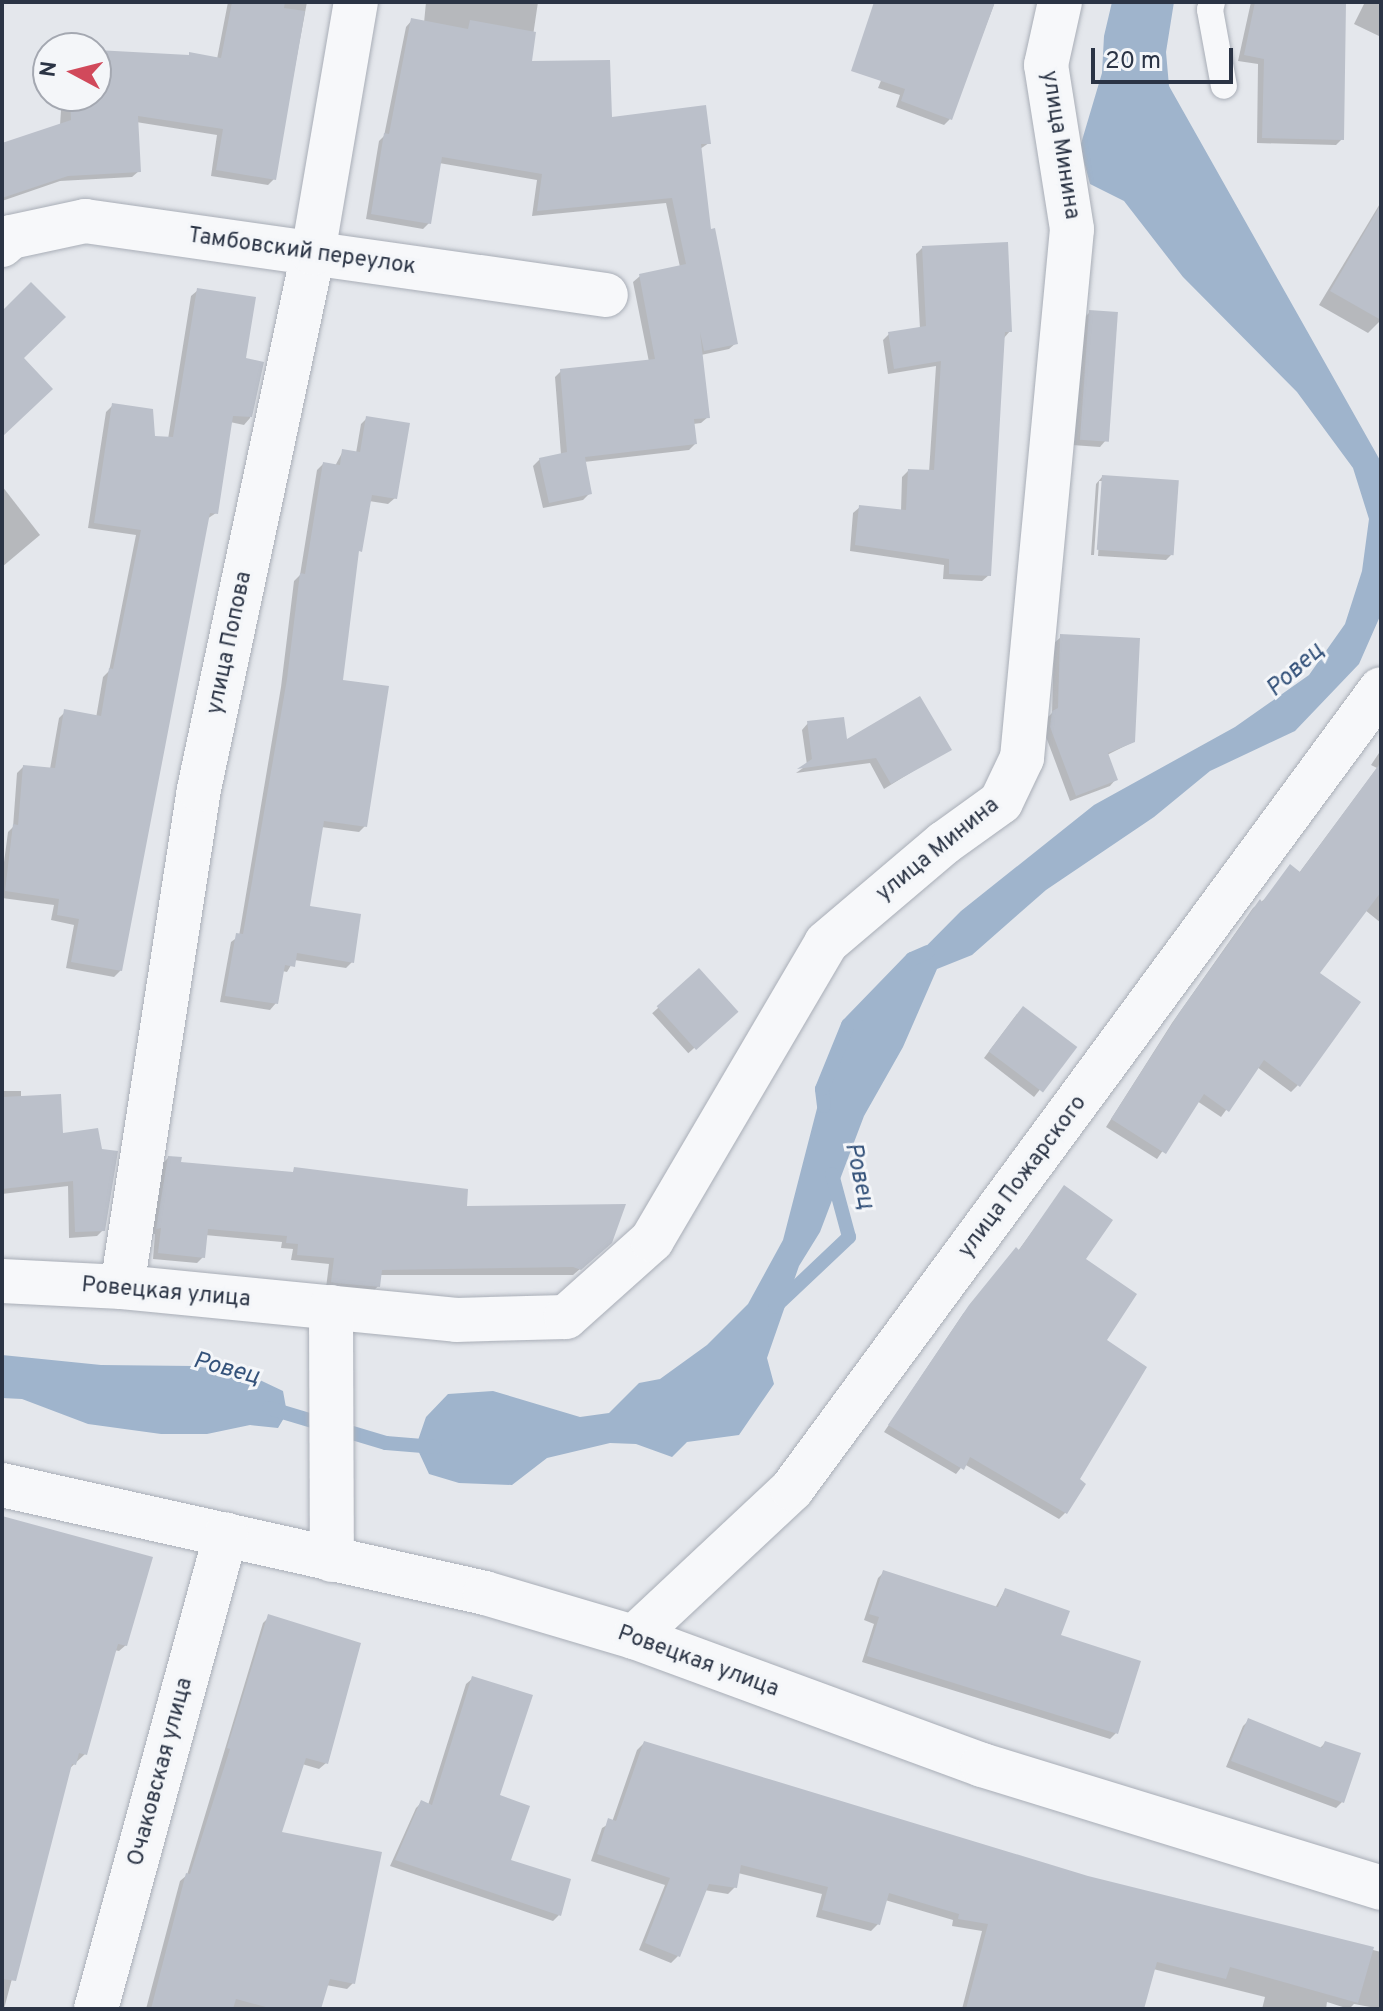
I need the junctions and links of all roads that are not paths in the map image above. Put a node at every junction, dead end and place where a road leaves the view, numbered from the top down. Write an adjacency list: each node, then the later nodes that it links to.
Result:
1 (356, 2): 6 (street, улица Попова)
2 (1060, 2): 11 (street, улица Минина)
3 (1212, 2): 4 (lane)
4 (1224, 86)
5 (2, 245): 6 (street, Тамбовский переулок)
6 (313, 253): 7 (street, Тамбовский переулок); 10 (street, улица Попова)
7 (606, 295)
8 (1381, 689): 15 (street, улица Пожарского)
9 (2, 1281): 10 (street, Ровецкая улица)
10 (122, 1287): 11 (street, Ровецкая улица)
11 (331, 1307): 14 (street)
12 (2, 1485): 13 (street, Ровецкая улица)
13 (226, 1534): 14 (street, Ровецкая улица); 17 (street, Очаковская улица)
14 (332, 1560): 15 (street, Ровецкая улица)
15 (634, 1637): 16 (street, Ровецкая улица)
16 (1381, 1888)
17 (96, 2009)

